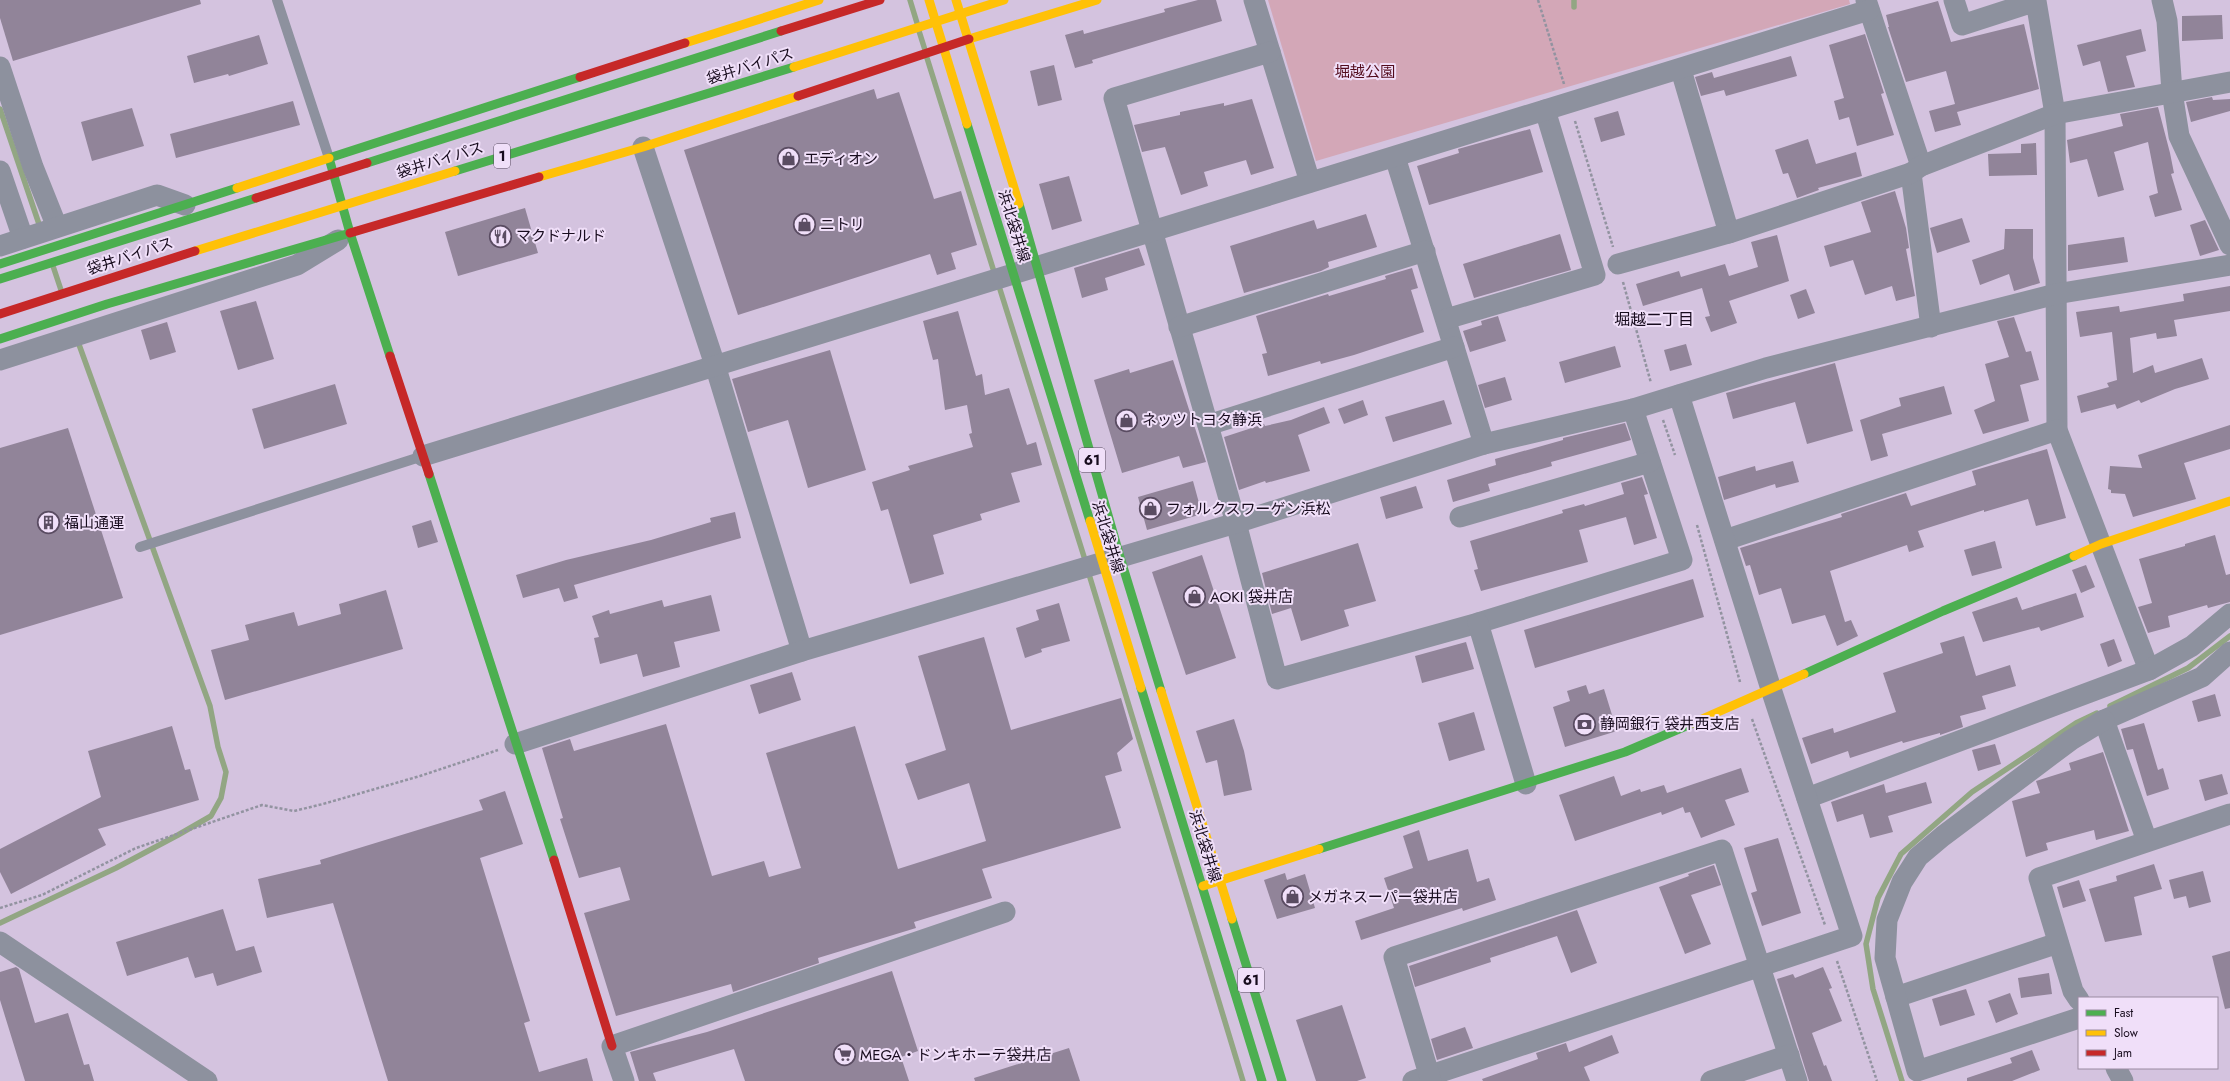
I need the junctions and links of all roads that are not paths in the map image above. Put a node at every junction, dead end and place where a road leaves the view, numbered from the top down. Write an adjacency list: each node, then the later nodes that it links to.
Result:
1 (277, 0): 23 (lane)
2 (820, 0): 23 (main road)
3 (880, 0): 41 (main road, 袋井バイパス / 1, bridge)
4 (929, 0): 13 (main road, 浜北袋井線 / 61)
5 (956, 0): 12 (main road, 浜北袋井線 / 61)
6 (1004, 0): 43 (main road, 袋井バイパス / 1, bridge)
7 (1097, 0): 12 (main road)
8 (1254, 0): 14 (street)
9 (1954, 0): 20 (street)
10 (2162, 0): 18 (street)
11 (1868, 5): 16 (street); 24 (street)
12 (969, 39): 13 (main road); 39 (main road, 浜北袋井線 / 61)
13 (944, 48): 21 (main road); 40 (main road, 浜北袋井線 / 61)
14 (1270, 52): 26 (street); 29 (street)
15 (0, 67): 28 (street)
16 (1681, 70): 19 (street); 31 (street)
17 (2230, 82): 18 (street)
18 (2172, 92): 20 (street); 33 (street)
19 (1545, 110): 22 (street); 44 (street)
20 (2055, 114): 24 (street); 42 (street)
21 (643, 147): 30 (main road); 50 (street)
22 (1395, 157): 26 (street); 35 (street)
23 (329, 158): 27 (main road); 30 (main road)
24 (1916, 170): 31 (street); 46 (street)
25 (0, 171): 32 (street)
26 (1310, 182): 29 (street)
27 (185, 205): 28 (street); 36 (main road)
28 (57, 228): 32 (street)
29 (1151, 231): 39 (street); 45 (street)
30 (350, 233): 47 (main road); 49 (street); 56 (main road)
31 (1729, 233): 37 (street)
32 (23, 238): 34 (street)
33 (2230, 245)
34 (0, 246)
35 (1425, 251): 44 (street); 45 (street)
36 (0, 264)
37 (1618, 264)
38 (2230, 265): 42 (street)
39 (1038, 267): 40 (street); 64 (main road, 浜北袋井線 / 61)
40 (1014, 274): 50 (street); 64 (main road, 浜北袋井線 / 61)
41 (0, 279)
42 (2056, 294): 46 (street); 54 (street)
43 (0, 314)
44 (1446, 319): 48 (street)
45 (1179, 327): 53 (street)
46 (1931, 327): 51 (street)
47 (0, 339)
48 (1454, 347): 53 (street); 55 (street)
49 (0, 360)
50 (715, 365): 56 (street); 67 (street)
51 (1679, 396): 52 (street); 61 (street)
52 (1633, 409): 55 (street); 57 (street)
53 (1208, 425): 60 (street)
54 (2057, 430): 61 (street); 62 (street)
55 (1484, 444): 60 (street)
56 (422, 456): 63 (lane); 72 (main road)
57 (1650, 462): 59 (street); 66 (street)
58 (2230, 501): 62 (main road)
59 (1460, 517)
60 (1236, 523): 64 (street); 66 (street)
61 (1725, 540): 70 (street)
62 (2101, 544): 69 (street); 70 (main road)
63 (140, 547)
64 (1110, 560): 67 (street); 77 (main road, 浜北袋井線 / 61); 78 (main road, 浜北袋井線 / 61)
65 (2230, 614): 69 (street)
66 (1478, 623): 73 (street)
67 (802, 652): 72 (street)
68 (2230, 652): 71 (street)
69 (2149, 670): 74 (street)
70 (1771, 689): 73 (main road); 74 (street)
71 (2104, 720): 76 (street); 83 (street)
72 (515, 744): 86 (main road)
73 (1526, 784): 77 (main road)
74 (1807, 798): 82 (street)
75 (2230, 814): 76 (street)
76 (2147, 841): 81 (street)
77 (1220, 880): 78 (main road); 93 (main road, 浜北袋井線 / 61)
78 (1203, 886): 92 (main road, 浜北袋井線 / 61)
79 (1005, 912): 86 (street)
80 (0, 942): 90 (street)
81 (2058, 943): 83 (street); 84 (street)
82 (1761, 966): 87 (street); 89 (street); 89 (street)
83 (1896, 997): 85 (street)
84 (2078, 998)
85 (2078, 1018)
86 (612, 1046): 91 (street)
87 (1789, 1055): 94 (street); 95 (street)
88 (2117, 1069): 96 (street)
89 (1424, 1079)
90 (207, 1081)
91 (624, 1081)
92 (1262, 1081)
93 (1282, 1081)
94 (1711, 1081)
95 (1797, 1081)
96 (2123, 1081)

